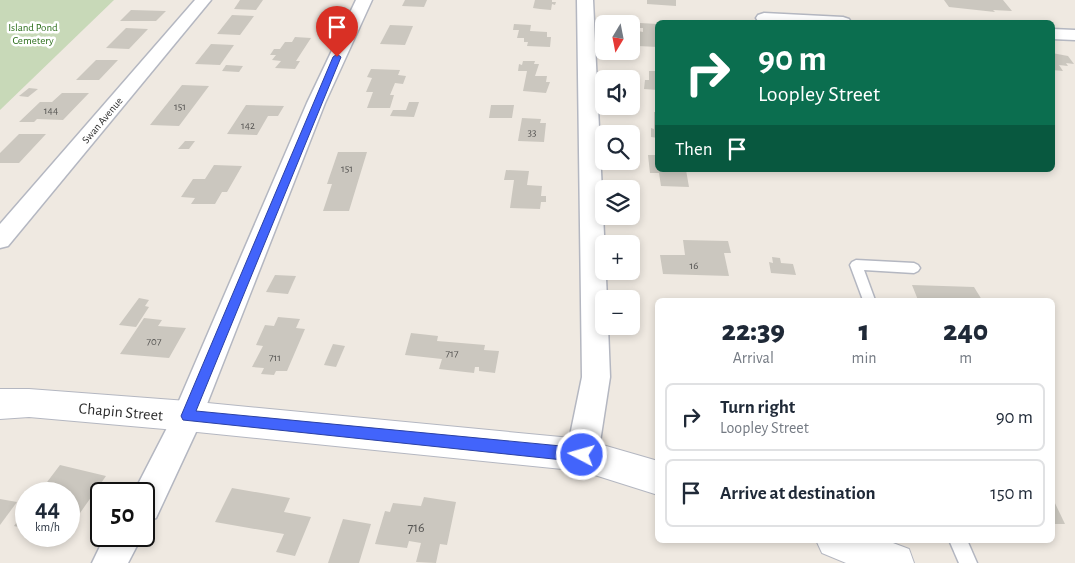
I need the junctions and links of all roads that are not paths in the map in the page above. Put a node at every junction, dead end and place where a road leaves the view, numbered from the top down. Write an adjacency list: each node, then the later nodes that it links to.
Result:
1 (203, 0): 8 (street, Swan Avenue)
2 (364, 0): 12 (street)
3 (585, 0): 13 (street)
4 (764, 18): 5 (street)
5 (804, 20)
6 (1055, 34): 7 (street)
7 (1075, 35)
8 (0, 240)
9 (914, 268): 10 (lane)
10 (868, 298)
11 (0, 404): 12 (main road, Chapin Street)
12 (187, 416): 13 (main road, Chapin Street); 15 (street)
13 (582, 455): 14 (main road, Chapin Street)
14 (655, 477)
15 (155, 484)
16 (843, 543): 20 (main road)
17 (959, 543): 21 (lane)
18 (118, 547): 19 (street)
19 (108, 563)
20 (894, 563)
21 (968, 563)

